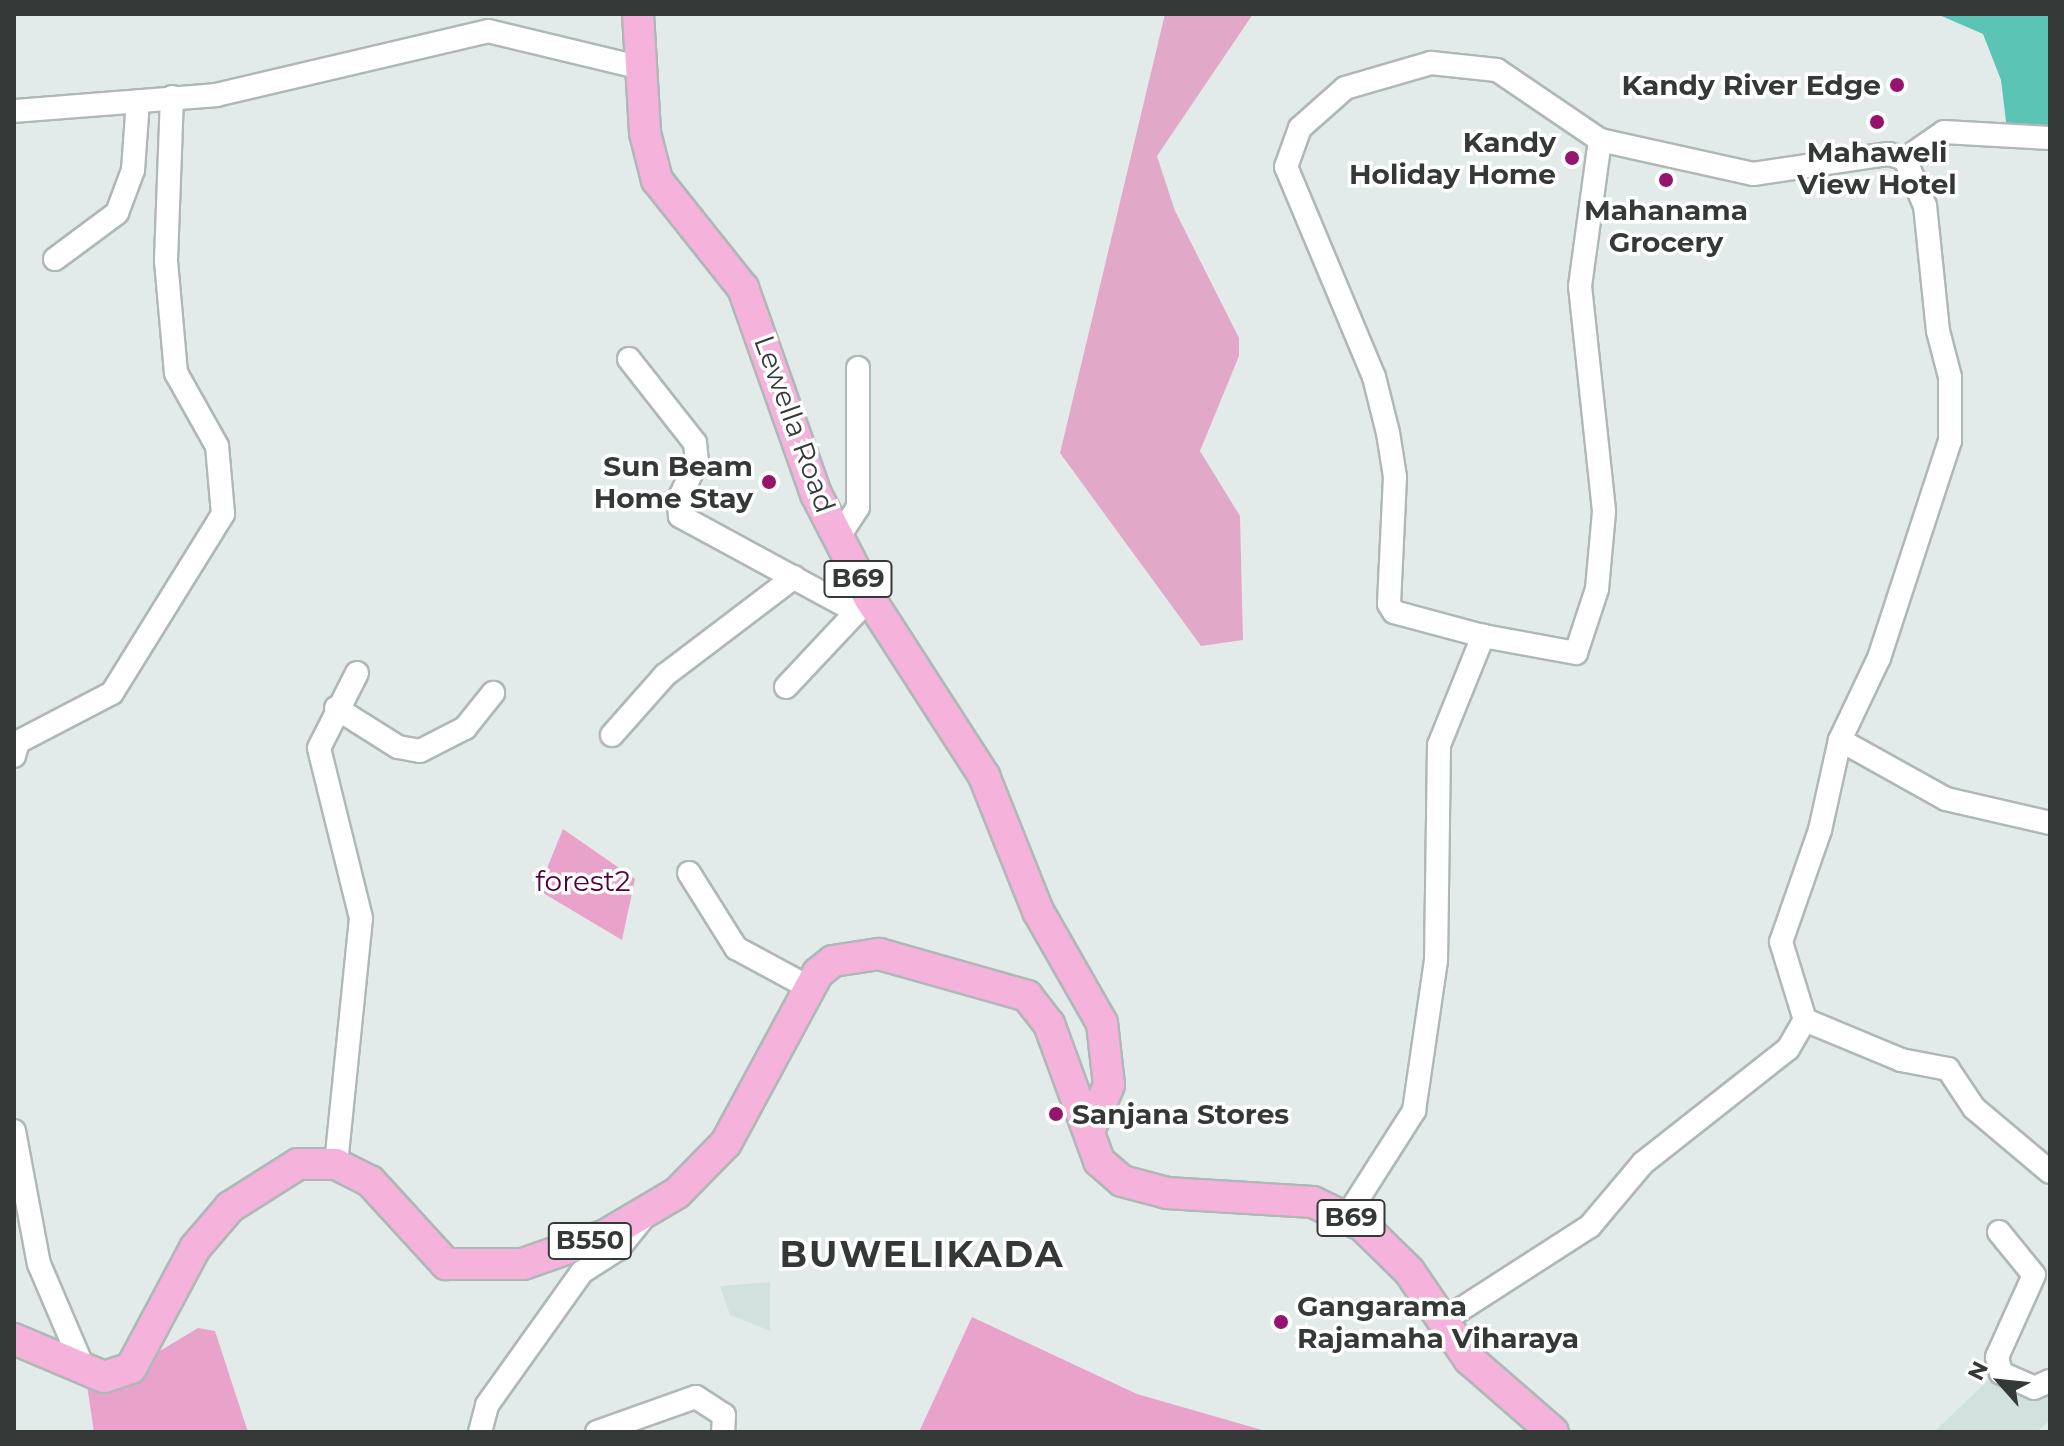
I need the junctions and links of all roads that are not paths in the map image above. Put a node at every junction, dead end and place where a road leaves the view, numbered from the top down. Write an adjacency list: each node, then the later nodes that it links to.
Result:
1 (638, 14): 2 (main road, Lewella Road / B69)
2 (638, 67): 3 (street); 12 (main road, Lewella Road / B69)
3 (172, 97): 4 (street); 22 (street)
4 (138, 101): 5 (street); 9 (street)
5 (14, 111)
6 (2050, 138): 8 (street)
7 (1600, 140): 8 (street); 15 (street); 15 (street)
8 (1905, 159): 21 (street)
9 (55, 259)
10 (629, 359): 13 (street)
11 (858, 368): 12 (street)
12 (838, 538): 14 (main road, Lewella Road / B69)
13 (794, 577): 14 (street); 20 (street)
14 (862, 605): 17 (street); 28 (main road, Lewella Road / B69)
15 (1483, 636): 31 (street)
16 (357, 673): 19 (street)
17 (786, 687)
18 (493, 693): 19 (street)
19 (336, 708): 29 (street)
20 (612, 735)
21 (1840, 740): 23 (street); 26 (street)
22 (14, 756)
23 (2050, 823)
24 (689, 873): 25 (street)
25 (808, 987): 28 (main road, B550); 32 (main road, B550)
26 (1805, 1020): 30 (street); 34 (street)
27 (14, 1131): 36 (street)
28 (1089, 1131): 31 (main road, B69)
29 (336, 1164): 32 (main road, B550); 36 (main road, B550)
30 (2050, 1172)
31 (1347, 1216): 34 (main road, B69)
32 (643, 1218): 38 (street)
33 (1999, 1232): 37 (street)
34 (1441, 1322): 41 (main road, B69)
35 (14, 1339): 36 (main road, B550)
36 (85, 1372)
37 (2050, 1381)
38 (480, 1432)
39 (597, 1432): 40 (street)
40 (723, 1432)
41 (1553, 1432)

